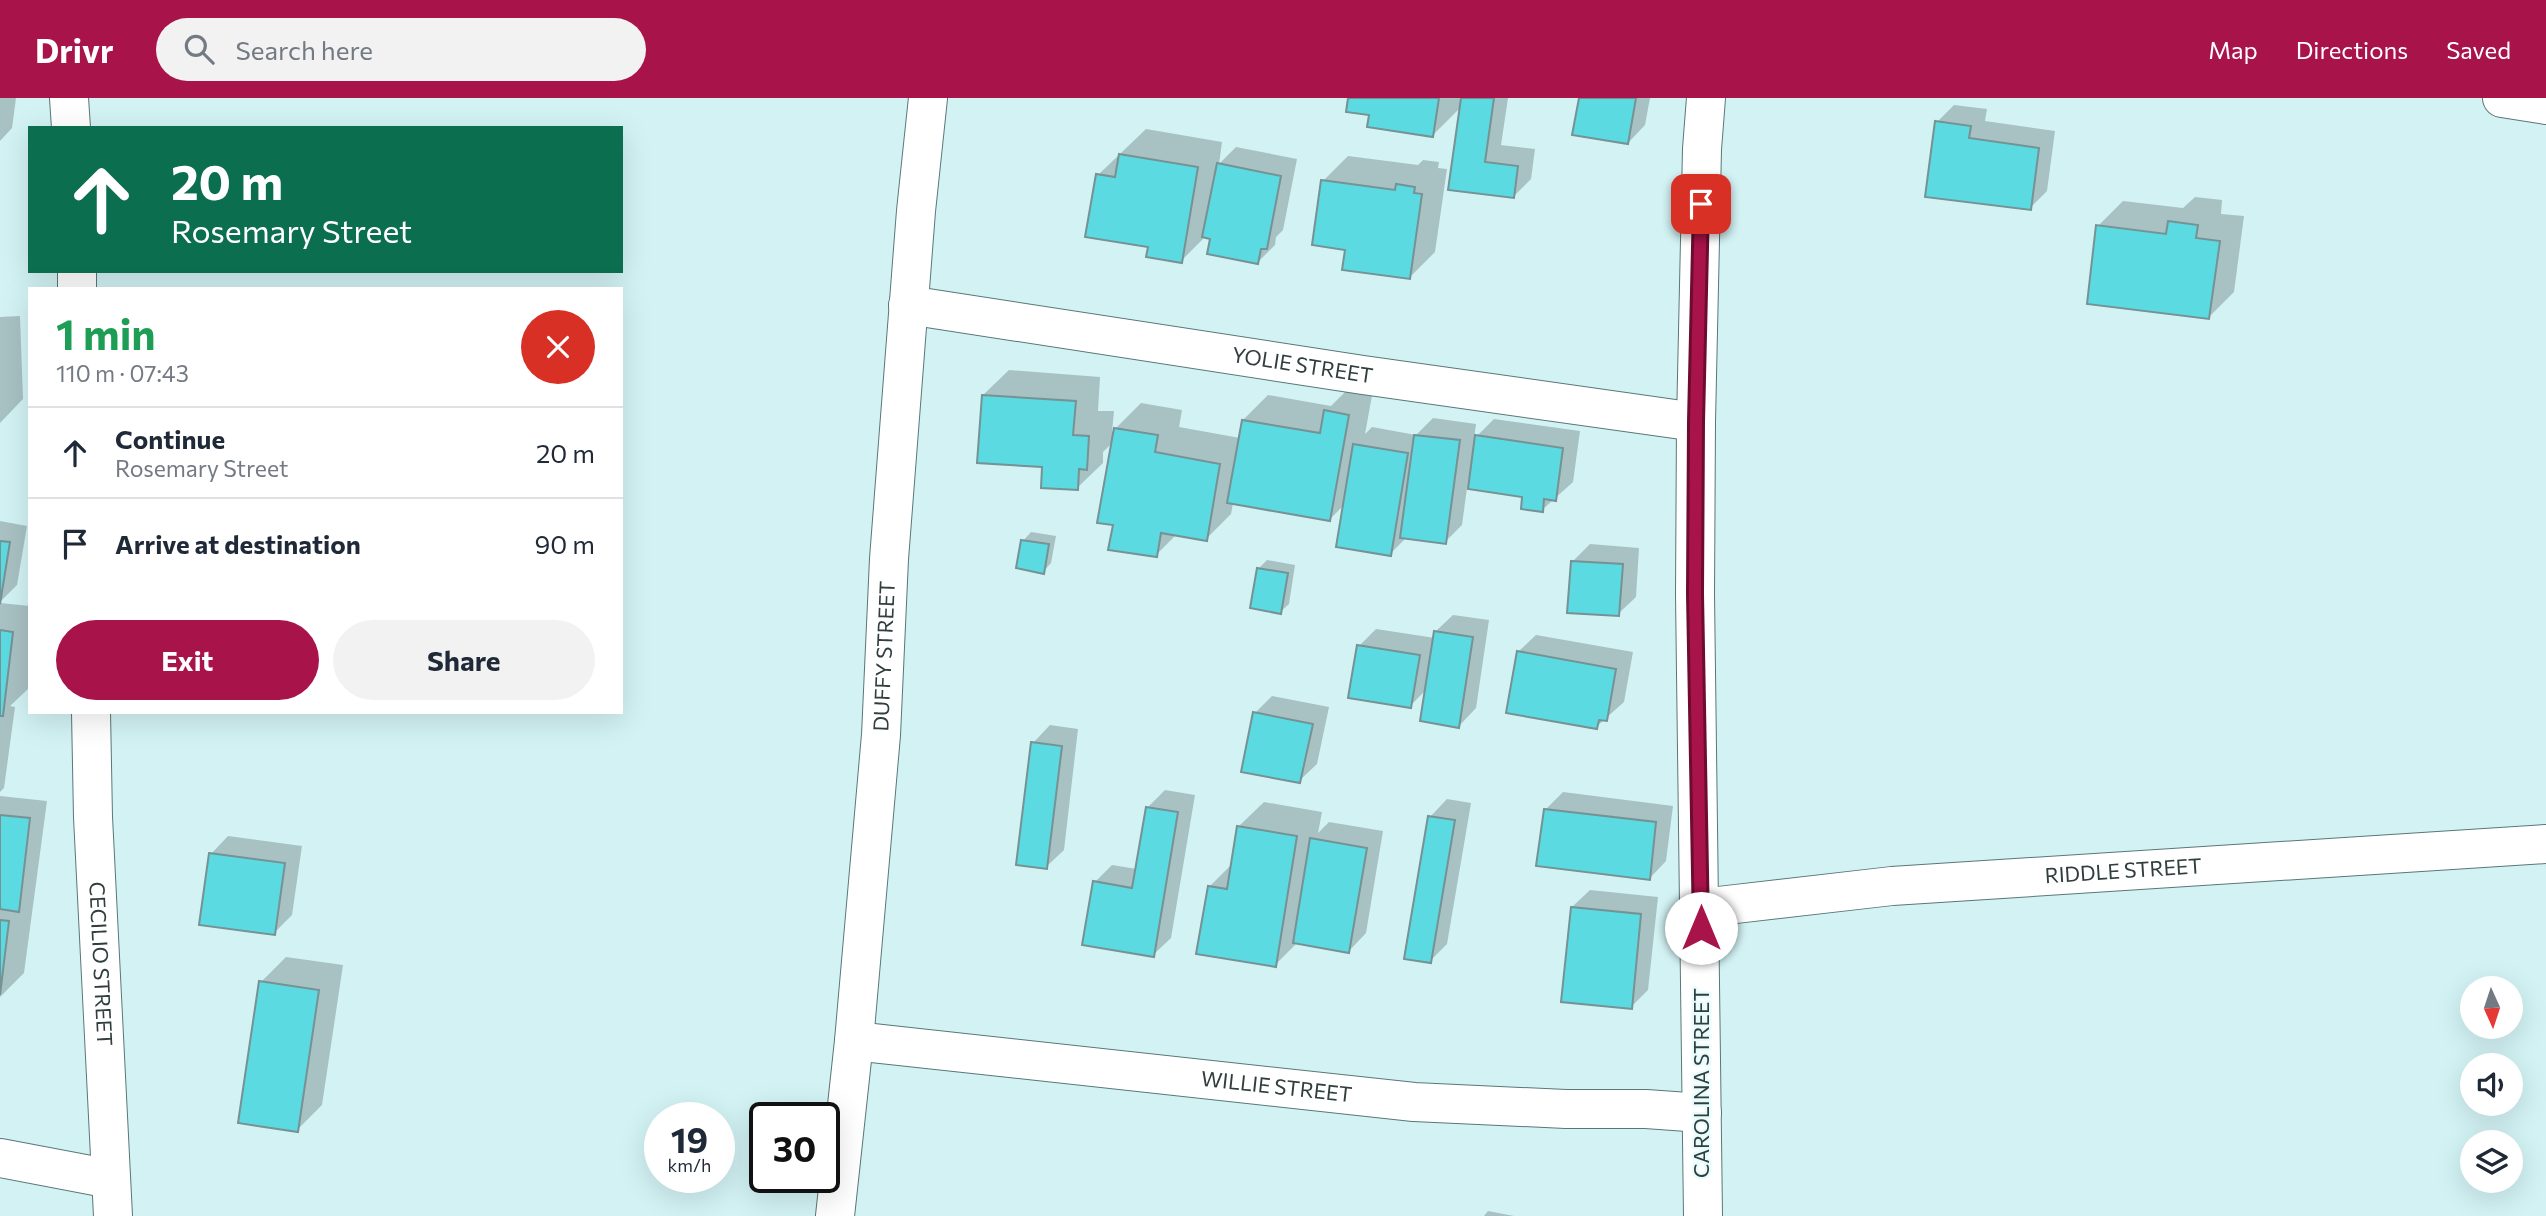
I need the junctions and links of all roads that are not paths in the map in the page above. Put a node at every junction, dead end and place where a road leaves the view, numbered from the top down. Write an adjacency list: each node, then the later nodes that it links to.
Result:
1 (69, 98): 6 (street)
2 (928, 98): 7 (street, DUFFY STREET)
3 (1706, 98): 8 (street, CAROLINA STREET)
4 (2502, 98): 5 (street)
5 (2546, 105)
6 (71, 126)
7 (908, 305): 8 (street, YOLIE STREET); 12 (street, DUFFY STREET)
8 (1696, 422): 11 (street, CAROLINA STREET)
9 (92, 714): 15 (street, CECILIO STREET)
10 (2546, 844): 11 (street, RIDDLE STREET)
11 (1701, 908): 13 (street, CAROLINA STREET)
12 (854, 1041): 13 (street, WILLIE STREET); 17 (street, DUFFY STREET)
13 (1702, 1113): 18 (street, CAROLINA STREET)
14 (0, 1157): 15 (street)
15 (111, 1179): 16 (street, CECILIO STREET)
16 (113, 1216)
17 (835, 1216)
18 (1703, 1216)

